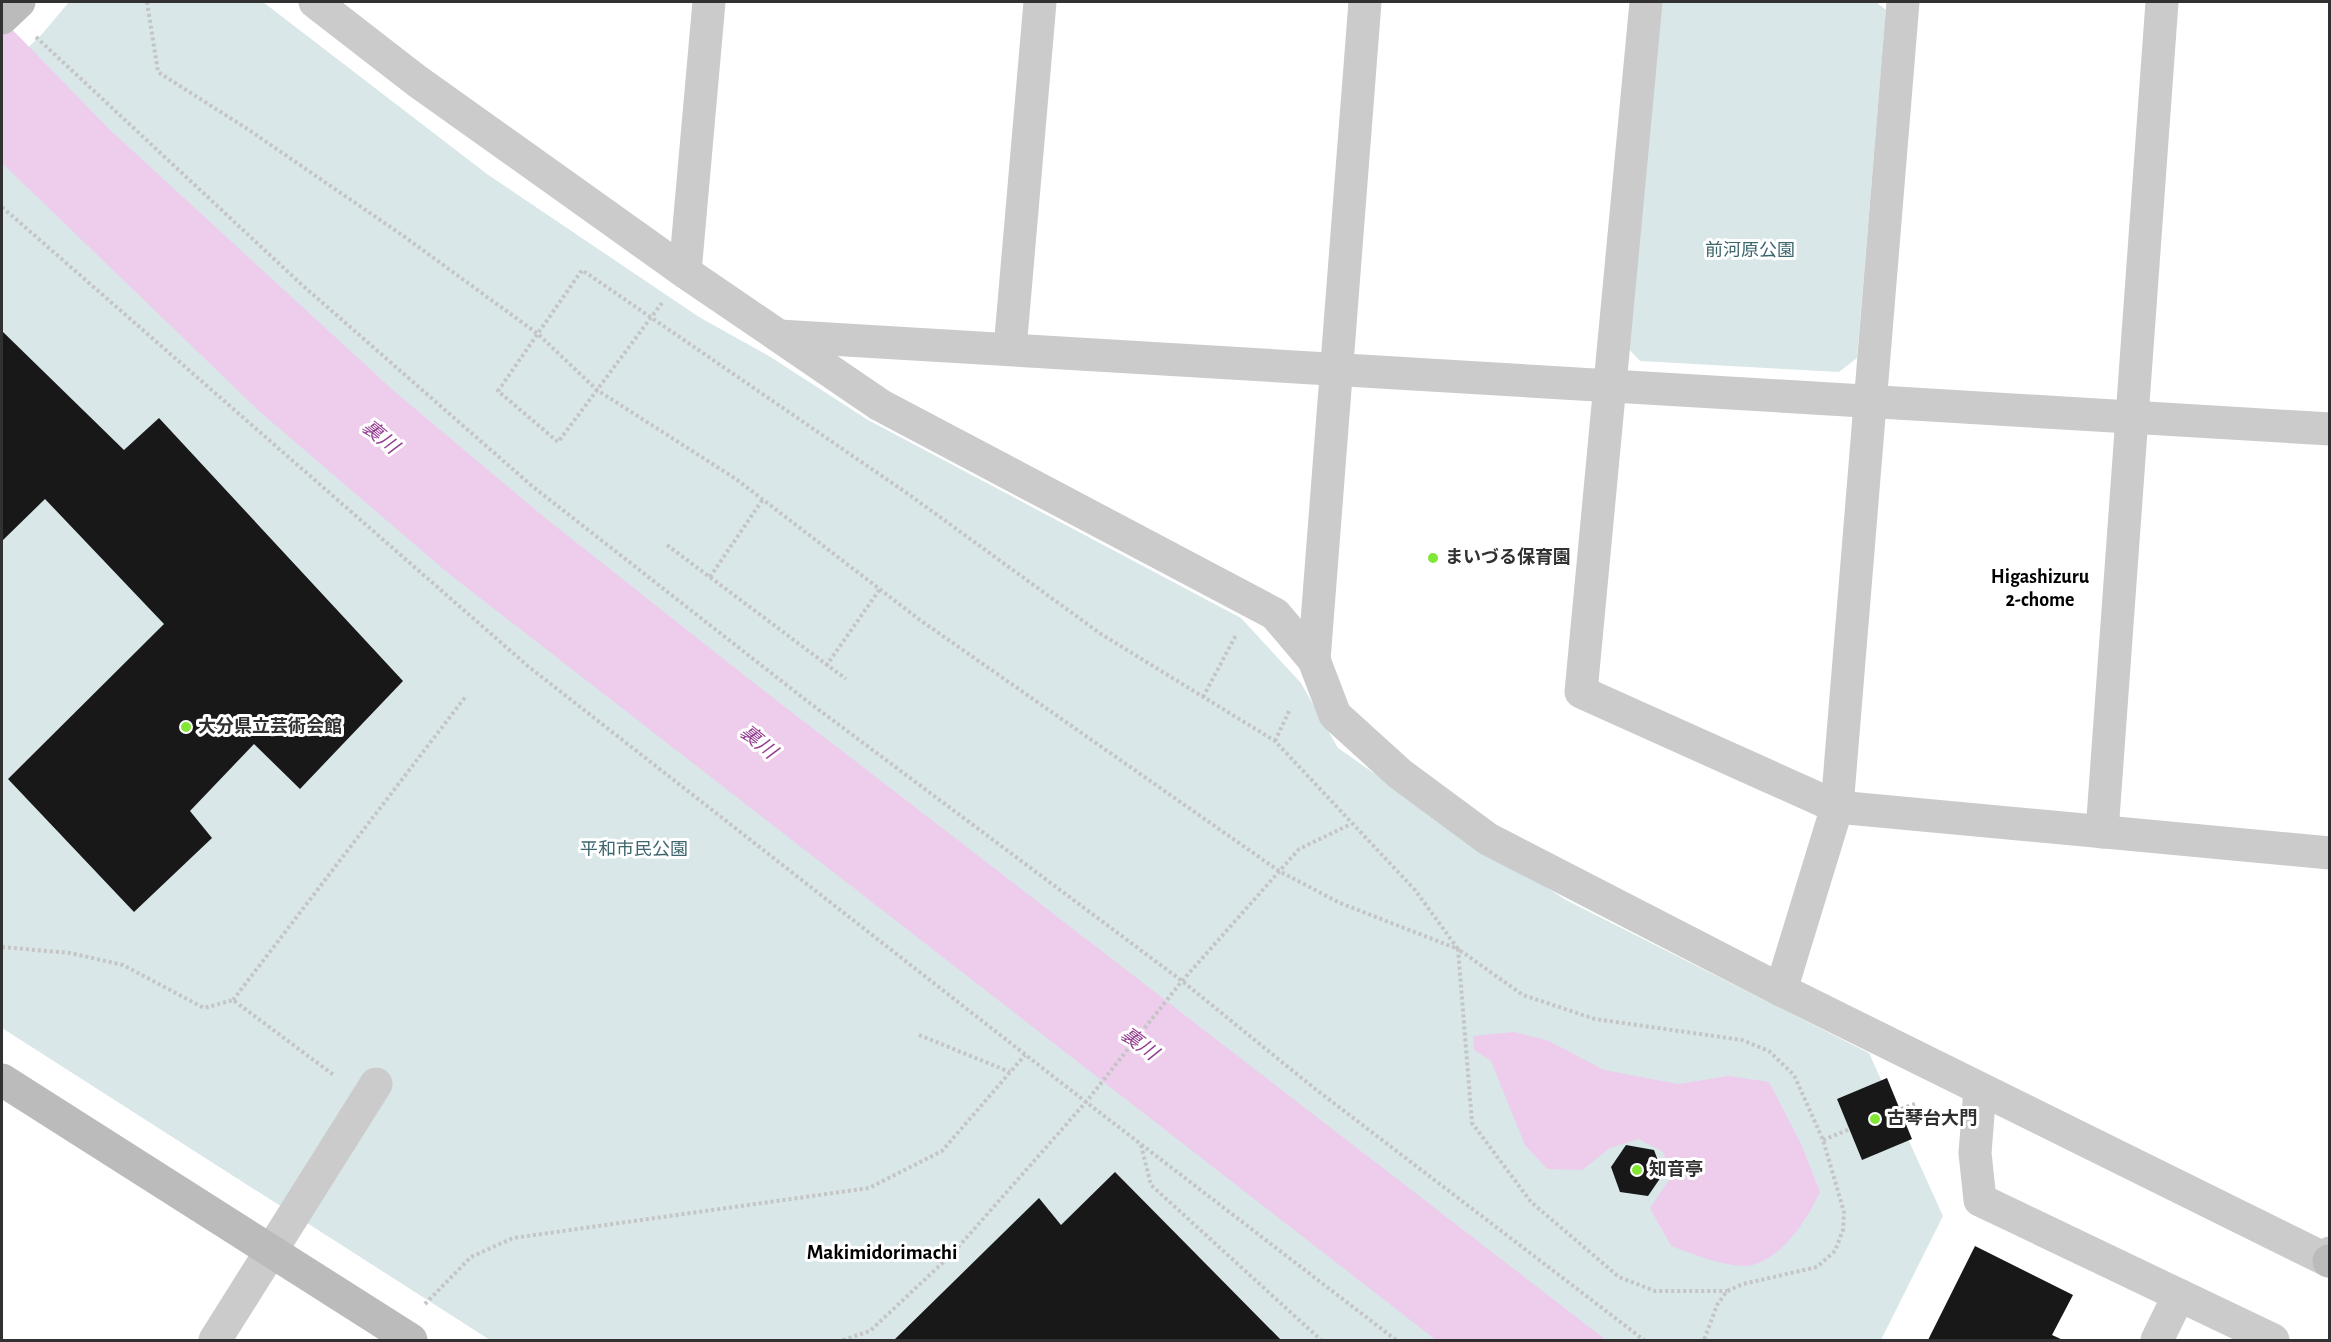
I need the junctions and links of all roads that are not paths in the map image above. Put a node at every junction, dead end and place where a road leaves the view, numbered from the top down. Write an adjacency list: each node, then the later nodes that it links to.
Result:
1 (709, 2): 8 (street)
2 (1040, 2): 10 (street)
3 (1365, 2): 11 (street)
4 (1646, 2): 12 (street)
5 (1904, 2): 13 (street)
6 (2162, 2): 14 (street)
7 (330, 6): 8 (street)
8 (686, 272): 9 (street)
9 (777, 335): 10 (street); 16 (street)
10 (1010, 349): 11 (street)
11 (1336, 368): 12 (street); 16 (street)
12 (1610, 385): 13 (street); 17 (street)
13 (1871, 401): 14 (street); 17 (street)
14 (2132, 417): 15 (street); 18 (street)
15 (2330, 429)
16 (1314, 660): 20 (street)
17 (1837, 807): 18 (street); 20 (street)
18 (2102, 832): 19 (street)
19 (2330, 854)
20 (1781, 990): 23 (street)
21 (2, 1080): 24 (street)
22 (376, 1084): 24 (street)
23 (1980, 1089): 26 (street); 27 (street)
24 (273, 1251): 28 (street); 29 (street)
25 (2330, 1253): 26 (street)
26 (2329, 1261)
27 (2179, 1295): 30 (street); 31 (street)
28 (415, 1326)
29 (215, 1341)
30 (2157, 1341)
31 (2273, 1341)

